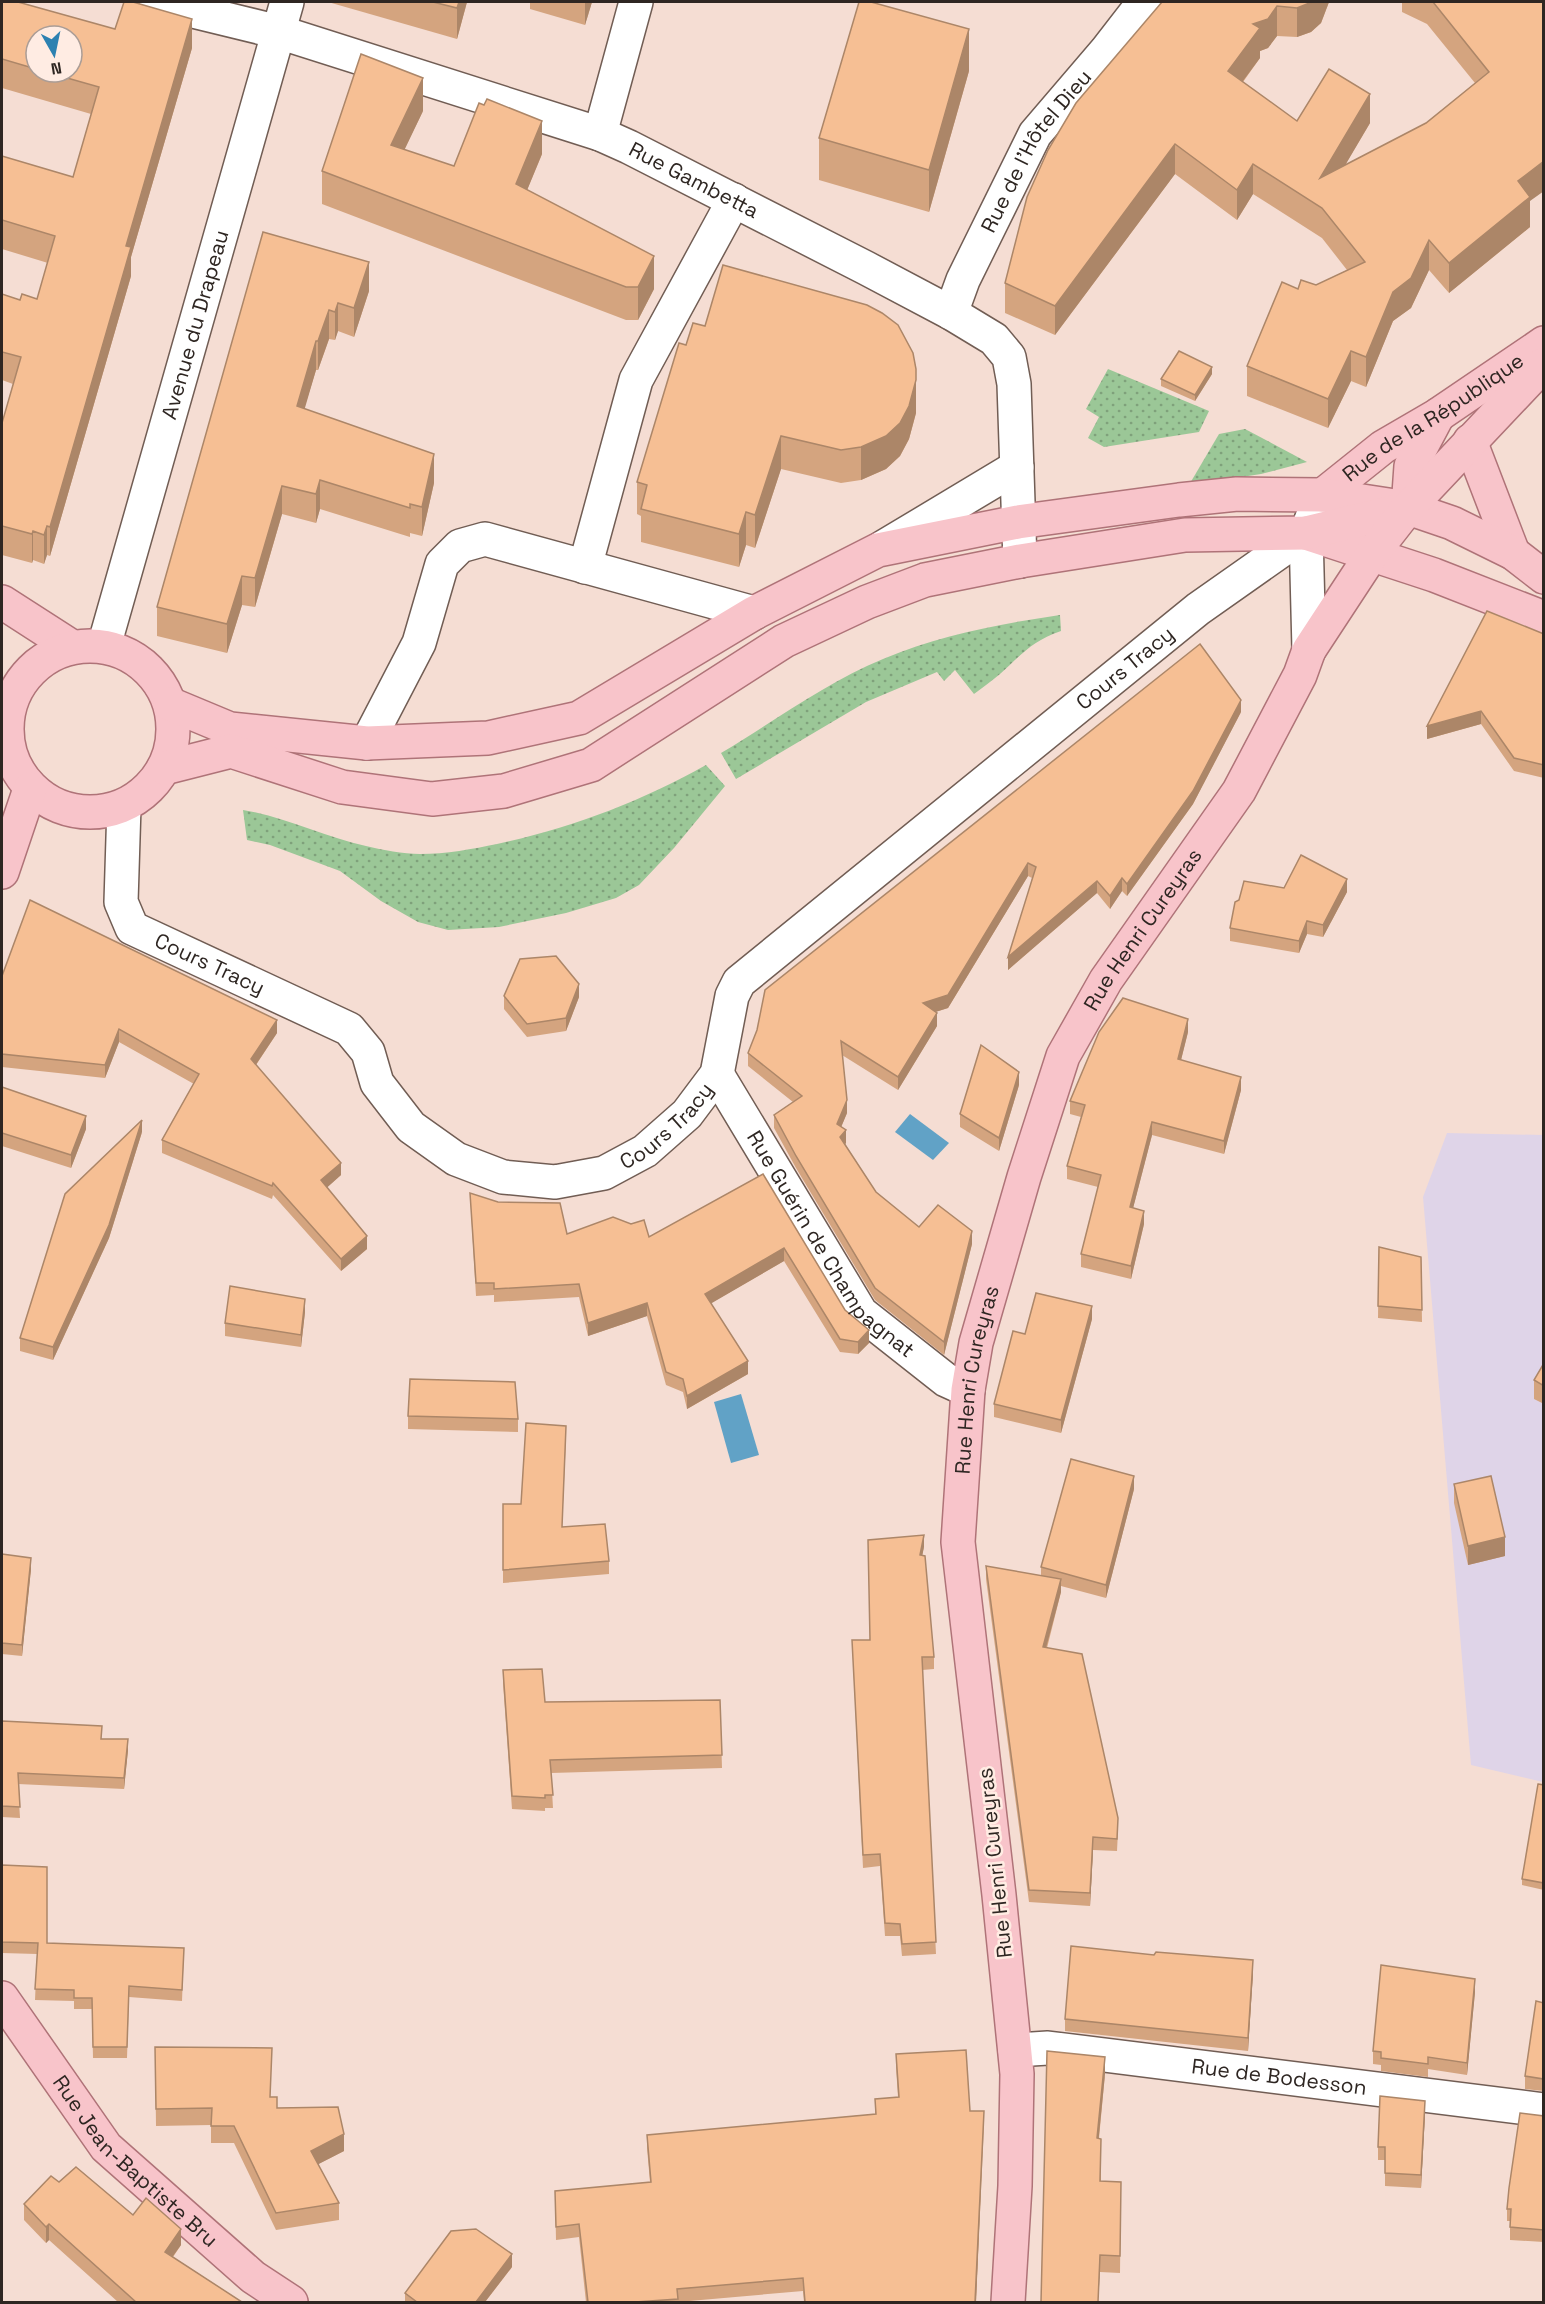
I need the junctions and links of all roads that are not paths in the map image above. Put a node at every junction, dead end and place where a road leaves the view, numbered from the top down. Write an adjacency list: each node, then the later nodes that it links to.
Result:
1 (156, 2): 4 (street, Rue Gambetta)
2 (636, 2): 5 (street)
3 (1144, 2): 7 (street, Rue de l'Hôtel Dieu)
4 (283, 17): 5 (street, Rue Gambetta); 26 (street, Avenue du Drapeau)
5 (600, 134): 6 (street, Rue Gambetta)
6 (734, 200): 7 (street, Rue Gambetta); 21 (street)
7 (951, 313): 12 (street, Rue Gambetta)
8 (1544, 343): 10 (main road, Rue de la République)
9 (1544, 364): 11 (main road, Rue de la République)
10 (1438, 415): 13 (main road, Rue de la République); 14 (main road)
11 (1470, 441): 14 (main road, Rue de la République); 18 (main road)
12 (1017, 467): 15 (street, Rue Gambetta); 17 (street)
13 (1323, 495): 14 (main road); 15 (main road); 16 (street)
14 (1408, 508): 16 (main road); 18 (main road); 19 (main road, Rue de la République)
15 (1018, 522): 17 (main road); 20 (street, Rue Gambetta)
16 (1306, 533): 19 (main road); 20 (main road); 28 (street); 36 (street, Cours Tracy)
17 (878, 550): 24 (main road)
18 (1513, 553): 22 (main road)
19 (1372, 554): 25 (main road); 28 (main road, Rue Henri Cureyras)
20 (1020, 561): 32 (main road)
21 (585, 567): 24 (street); 31 (street)
22 (1544, 577)
23 (2, 602): 27 (main road)
24 (754, 613): 31 (main road)
25 (1544, 618)
26 (104, 646): 27 (main road); 30 (main road)
27 (72, 647): 29 (main road)
28 (1310, 650): 37 (main road, Rue Henri Cureyras)
29 (5, 698): 33 (main road)
30 (170, 704): 31 (main road); 32 (main road)
31 (367, 743)
32 (164, 768): 34 (main road)
33 (30, 789): 34 (main road); 35 (main road)
34 (124, 806): 36 (street, Cours Tracy)
35 (2, 872)
36 (717, 1074): 37 (street, Rue Guérin de Champagnat)
37 (968, 1390): 39 (main road, Rue Henri Cureyras)
38 (2, 1998): 41 (main road, Rue Jean-Baptiste Bru)
39 (1015, 2050): 40 (street, Rue de Bodesson); 42 (main road, Rue Henri Cureyras)
40 (1544, 2109)
41 (291, 2302)
42 (1008, 2302)

